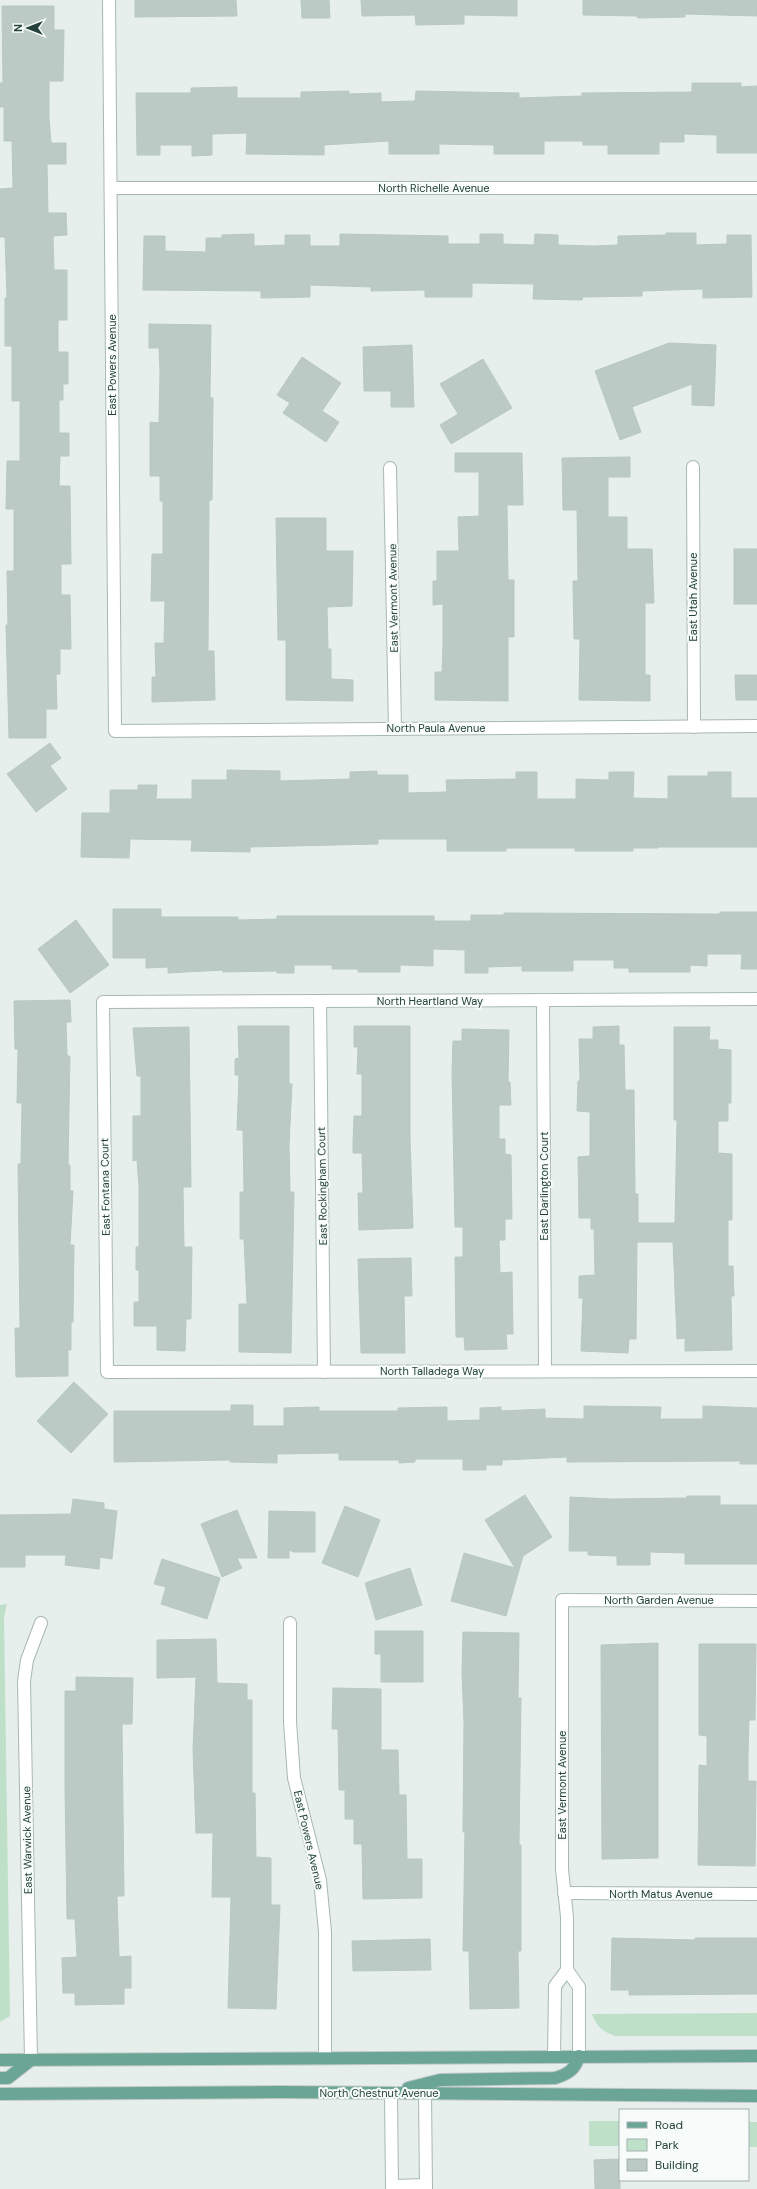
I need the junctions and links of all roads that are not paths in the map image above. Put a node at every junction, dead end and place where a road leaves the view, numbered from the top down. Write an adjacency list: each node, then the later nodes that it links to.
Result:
1 (109, 0): 2 (street, East Powers Avenue)
2 (110, 188): 3 (street, North Richelle Avenue); 9 (street, East Powers Avenue)
3 (757, 188)
4 (693, 467): 7 (street, East Utah Avenue)
5 (390, 468): 8 (street, East Vermont Avenue)
6 (757, 726): 7 (street, North Paula Avenue)
7 (694, 727): 8 (street, North Paula Avenue)
8 (395, 729): 9 (street, North Paula Avenue)
9 (114, 731)
10 (757, 999): 11 (street, North Heartland Way)
11 (543, 1000): 12 (street, North Heartland Way); 14 (street, East Darlington Court)
12 (320, 1001): 13 (street, North Heartland Way); 17 (street, East Rockingham Court)
13 (103, 1002): 16 (street, East Fontana Court)
14 (545, 1371): 15 (street, North Talladega Way); 17 (street, North Talladega Way)
15 (757, 1371)
16 (106, 1372): 17 (street, North Talladega Way)
17 (324, 1372)
18 (562, 1600): 19 (street, North Garden Avenue); 22 (street, East Vermont Avenue)
19 (757, 1601)
20 (41, 1623): 30 (street, East Warwick Avenue)
21 (290, 1623): 28 (street, East Powers Avenue)
22 (564, 1893): 23 (street, North Matus Avenue); 24 (street, East Vermont Avenue)
23 (757, 1894)
24 (567, 1970): 25 (street); 26 (street)
25 (554, 2056): 26 (main road); 28 (main road)
26 (579, 2056): 27 (main road); 32 (main road)
27 (757, 2056)
28 (325, 2057): 30 (main road)
29 (0, 2060): 30 (main road)
30 (31, 2060): 31 (main road)
31 (0, 2078)
32 (391, 2093): 33 (main road, North Chestnut Avenue); 34 (main road, North Chestnut Avenue); 36 (street)
33 (425, 2093): 35 (main road, North Chestnut Avenue); 37 (street)
34 (0, 2094)
35 (757, 2096)
36 (392, 2187): 37 (street)
37 (426, 2187)

